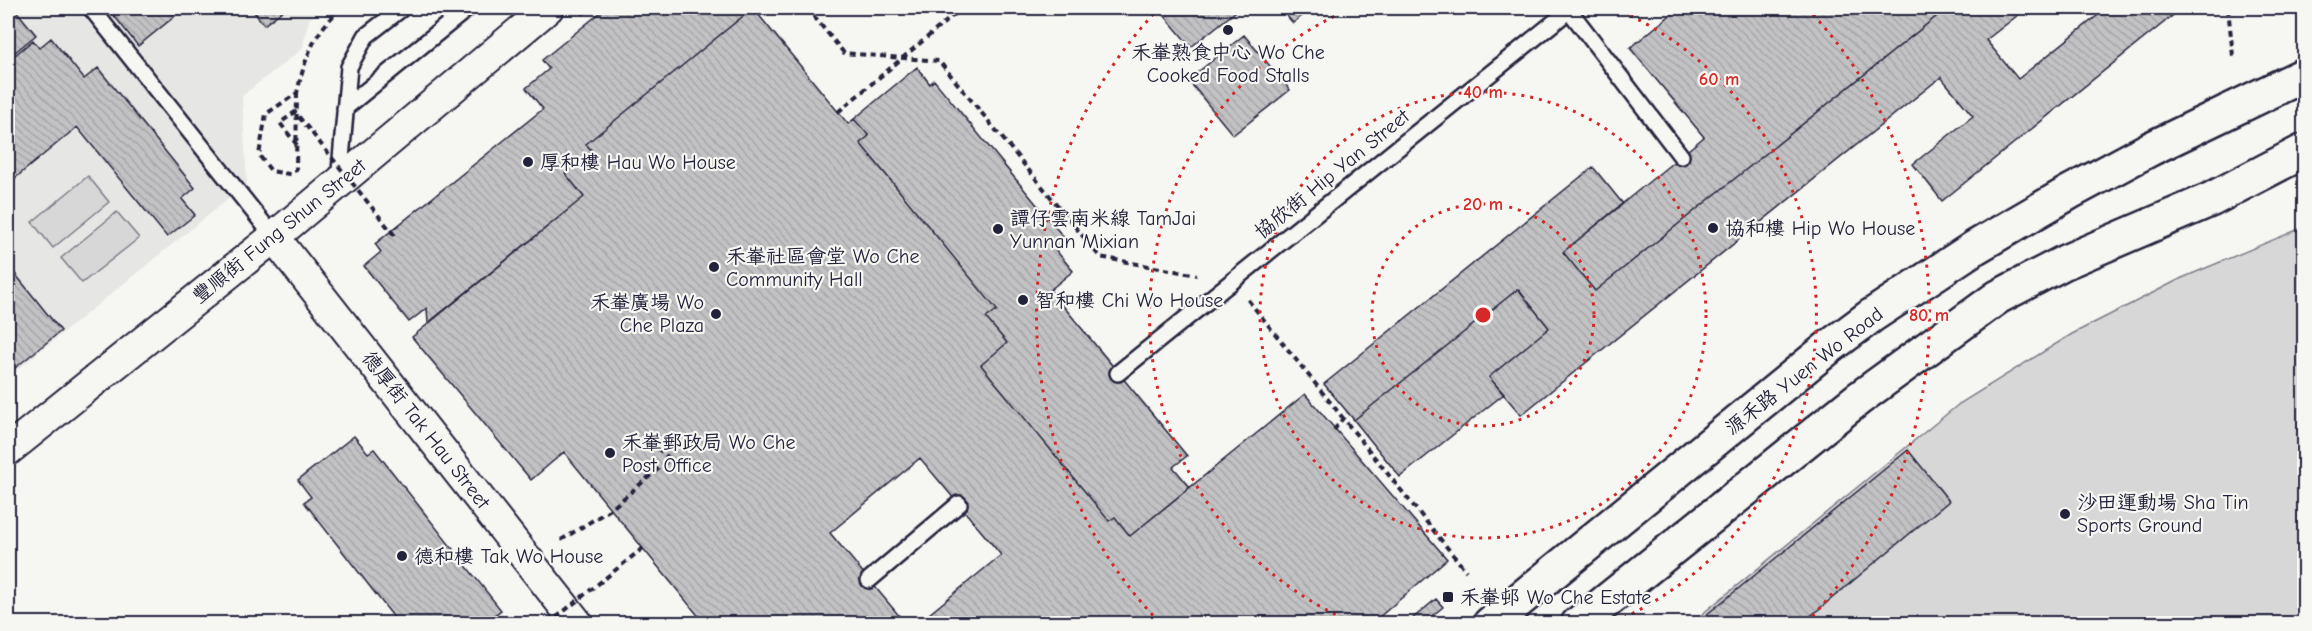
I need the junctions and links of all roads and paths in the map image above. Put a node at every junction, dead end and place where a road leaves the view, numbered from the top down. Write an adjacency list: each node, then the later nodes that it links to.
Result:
1 (91, 8): 20 (lane)
2 (342, 8): 12 (path)
3 (402, 8): 13 (lane)
4 (468, 8): 13 (lane)
5 (548, 8): 18 (street, 豐順街 Fung Shun Street)
6 (807, 8): 21 (path)
7 (962, 8): 14 (path, bridge)
8 (2228, 8): 10 (path)
9 (1570, 9): 17 (lane); 21 (lane, 協欣街 Hip Yan Street)
10 (2233, 56)
11 (2304, 75): 33 (main road, 源禾路 Yuen Wo Road)
12 (297, 93): 15 (path); 15 (path)
13 (345, 108): 18 (lane)
14 (838, 112)
15 (297, 145): 19 (path, bridge)
16 (2304, 151): 34 (main road)
17 (1681, 156)
18 (339, 182): 20 (street, 豐順街 Fung Shun Street)
19 (395, 236)
20 (274, 237): 26 (street, 豐順街 Fung Shun Street); 32 (street, 德厚街 Tak Hau Street)
21 (1233, 281): 22 (lane, 協欣街 Hip Yan Street); 30 (path)
22 (1118, 373)
23 (1347, 413): 24 (path, bridge)
24 (1334, 430)
25 (654, 446): 28 (path)
26 (8, 450)
27 (959, 504): 31 (lane)
28 (561, 540)
29 (643, 548): 32 (path, bridge)
30 (1466, 571)
31 (869, 580)
32 (566, 621)
33 (1490, 624)
34 (1578, 624)

